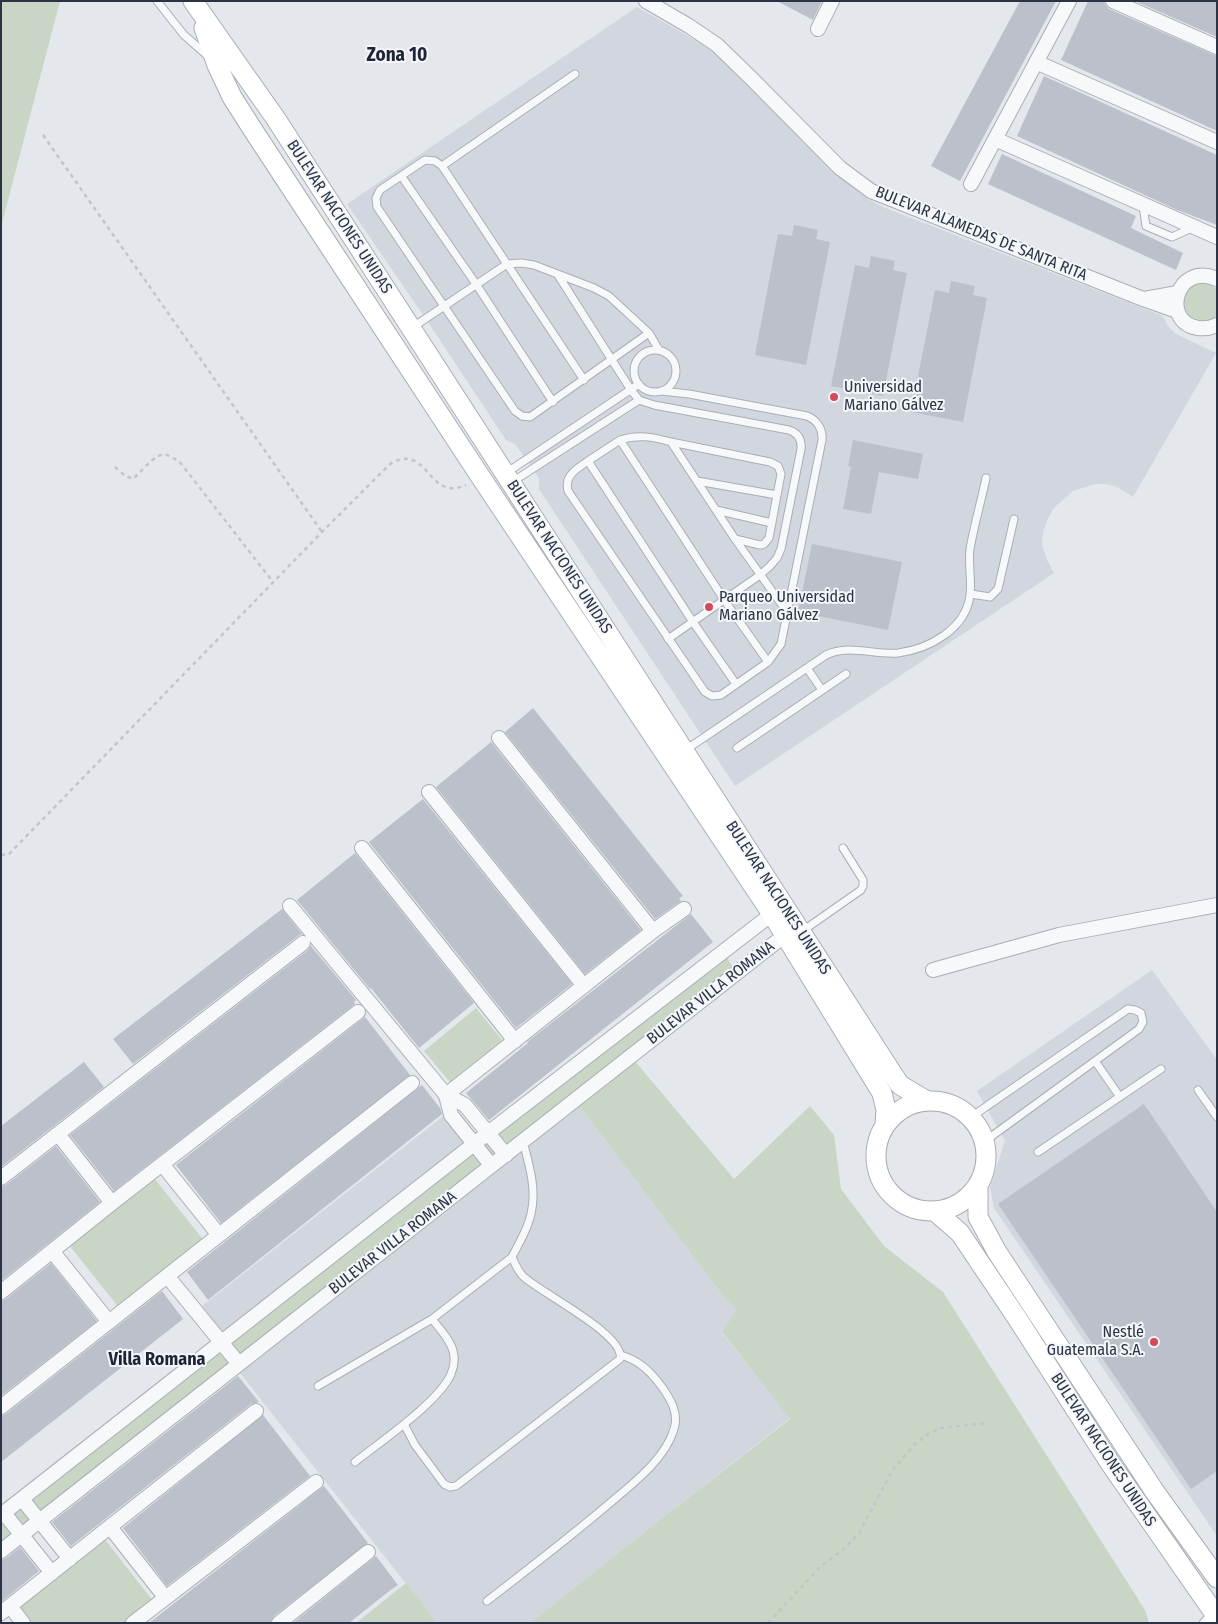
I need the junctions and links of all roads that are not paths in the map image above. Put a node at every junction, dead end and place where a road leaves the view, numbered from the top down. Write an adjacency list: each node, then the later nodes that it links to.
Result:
1 (157, 1): 10 (lane)
2 (646, 1): 26 (street, BULEVAR ALAMEDAS DE SANTA RITA)
3 (832, 1): 7 (street)
4 (1069, 1): 9 (street)
5 (1113, 1): 8 (street)
6 (195, 4): 10 (main road, BULEVAR NACIONES UNIDAS); 12 (main road, BULEVAR NACIONES UNIDAS)
7 (818, 28)
8 (1217, 47)
9 (1036, 62): 15 (street); 16 (street)
10 (217, 65): 12 (main road); 14 (main road, BULEVAR NACIONES UNIDAS)
11 (575, 74): 17 (lane)
12 (254, 88): 13 (main road, BULEVAR NACIONES UNIDAS)
13 (276, 118): 14 (main road); 30 (main road, BULEVAR NACIONES UNIDAS)
14 (254, 130): 71 (main road, BULEVAR NACIONES UNIDAS)
15 (995, 139): 19 (street); 20 (street)
16 (1217, 142)
17 (442, 166): 18 (lane); 21 (lane)
18 (402, 177): 24 (lane); 27 (lane)
19 (971, 184)
20 (1217, 237)
21 (507, 264): 22 (lane); 24 (lane); 34 (lane)
22 (558, 275): 31 (lane); 33 (lane)
23 (1217, 279): 25 (street)
24 (476, 284): 27 (lane); 39 (lane)
25 (1178, 293): 26 (street); 28 (street)
26 (1143, 299): 28 (street, BULEVAR ALAMEDAS DE SANTA RITA)
27 (445, 306): 30 (lane); 39 (lane)
28 (1177, 311): 29 (street)
29 (1217, 325)
30 (411, 329): 43 (main road, BULEVAR NACIONES UNIDAS)
31 (649, 333): 32 (lane); 33 (lane)
32 (659, 350): 35 (lane); 37 (lane)
33 (612, 360): 34 (lane); 36 (lane)
34 (584, 380): 39 (lane)
35 (639, 384): 36 (lane); 37 (lane)
36 (631, 390): 38 (lane); 43 (lane)
37 (662, 391): 54 (lane)
38 (639, 400): 43 (lane); 51 (lane)
39 (553, 402)
40 (620, 440): 41 (lane); 42 (lane); 53 (lane)
41 (671, 442): 45 (lane); 46 (lane)
42 (588, 461): 55 (lane); 56 (lane)
43 (508, 478): 64 (main road, BULEVAR NACIONES UNIDAS)
44 (986, 478): 52 (lane)
45 (697, 481): 46 (lane); 47 (lane)
46 (777, 495): 49 (lane)
47 (716, 510): 49 (lane); 50 (lane)
48 (1014, 519): 52 (lane)
49 (772, 523): 50 (lane)
50 (735, 539): 51 (lane)
51 (760, 575): 53 (lane); 54 (lane)
52 (970, 594): 58 (lane)
53 (725, 601): 55 (lane); 57 (lane)
54 (787, 612): 57 (lane)
55 (693, 622): 56 (lane); 60 (lane)
56 (668, 639): 60 (lane)
57 (768, 662): 60 (lane)
58 (807, 668): 61 (lane); 64 (lane)
59 (846, 674): 61 (lane)
60 (736, 684)
61 (822, 690): 63 (lane)
62 (499, 738): 72 (street)
63 (737, 748)
64 (684, 751): 73 (main road, BULEVAR NACIONES UNIDAS)
65 (430, 792): 76 (street)
66 (362, 848): 78 (street)
67 (843, 848): 73 (lane)
68 (1217, 905): 75 (street)
69 (290, 906): 83 (street)
70 (684, 909): 72 (street)
71 (772, 914): 73 (main road, BULEVAR NACIONES UNIDAS); 89 (street, BULEVAR VILLA ROMANA)
72 (653, 931): 76 (street)
73 (793, 934): 85 (main road, BULEVAR NACIONES UNIDAS); 88 (main road, BULEVAR NACIONES UNIDAS); 91 (street, BULEVAR VILLA ROMANA)
74 (303, 943): 90 (street)
75 (934, 970)
76 (584, 986): 78 (street)
77 (358, 1012): 96 (street)
78 (514, 1040): 83 (street)
79 (1095, 1061): 84 (lane); 86 (lane); 92 (lane)
80 (1161, 1069): 84 (lane)
81 (412, 1083): 102 (street)
82 (1198, 1090): 87 (lane)
83 (446, 1095): 89 (street); 93 (street)
84 (1120, 1097): 94 (lane)
85 (928, 1101): 86 (main road); 88 (main road)
86 (970, 1117): 92 (main road)
87 (1217, 1117)
88 (885, 1125): 101 (main road)
89 (488, 1133): 93 (street, BULEVAR VILLA ROMANA); 95 (street)
90 (58, 1134): 98 (street); 100 (street)
91 (523, 1141): 95 (street, BULEVAR VILLA ROMANA); 104 (lane)
92 (985, 1142): 99 (main road)
93 (474, 1144): 97 (street); 109 (street, BULEVAR VILLA ROMANA)
94 (1038, 1152)
95 (506, 1155): 97 (street, BULEVAR VILLA ROMANA)
96 (162, 1164): 100 (street); 102 (street)
97 (491, 1166): 111 (street, BULEVAR VILLA ROMANA)
98 (1, 1178)
99 (978, 1187): 101 (main road); 127 (main road, BULEVAR NACIONES UNIDAS)
100 (112, 1203): 103 (street)
101 (936, 1212): 131 (main road, BULEVAR NACIONES UNIDAS)
102 (219, 1235): 105 (street)
103 (52, 1251): 106 (street); 108 (street)
104 (512, 1257): 107 (lane); 110 (lane)
105 (168, 1277): 108 (street); 109 (street)
106 (1, 1292)
107 (432, 1318): 112 (lane); 115 (lane)
108 (110, 1322): 113 (street)
109 (221, 1343): 111 (street); 118 (street, BULEVAR VILLA ROMANA)
110 (621, 1355): 115 (lane); 129 (lane)
111 (239, 1364): 120 (street, BULEVAR VILLA ROMANA)
112 (318, 1386)
113 (1, 1407)
114 (256, 1411): 121 (street)
115 (404, 1424): 116 (lane)
116 (355, 1462)
117 (316, 1482): 128 (street)
118 (22, 1499): 119 (street, BULEVAR VILLA ROMANA); 120 (street)
119 (2, 1514): 122 (street)
120 (39, 1521): 122 (street, BULEVAR VILLA ROMANA); 125 (street)
121 (110, 1527): 125 (street); 128 (street)
122 (22, 1534): 123 (street, BULEVAR VILLA ROMANA); 126 (street)
123 (1, 1551)
124 (368, 1552): 134 (street)
125 (70, 1559): 126 (street)
126 (52, 1573): 130 (street)
127 (1217, 1578)
128 (165, 1597): 133 (street)
129 (486, 1601)
130 (5, 1610): 132 (street)
131 (1213, 1618)
132 (23, 1623)
133 (133, 1623)
134 (279, 1623)

